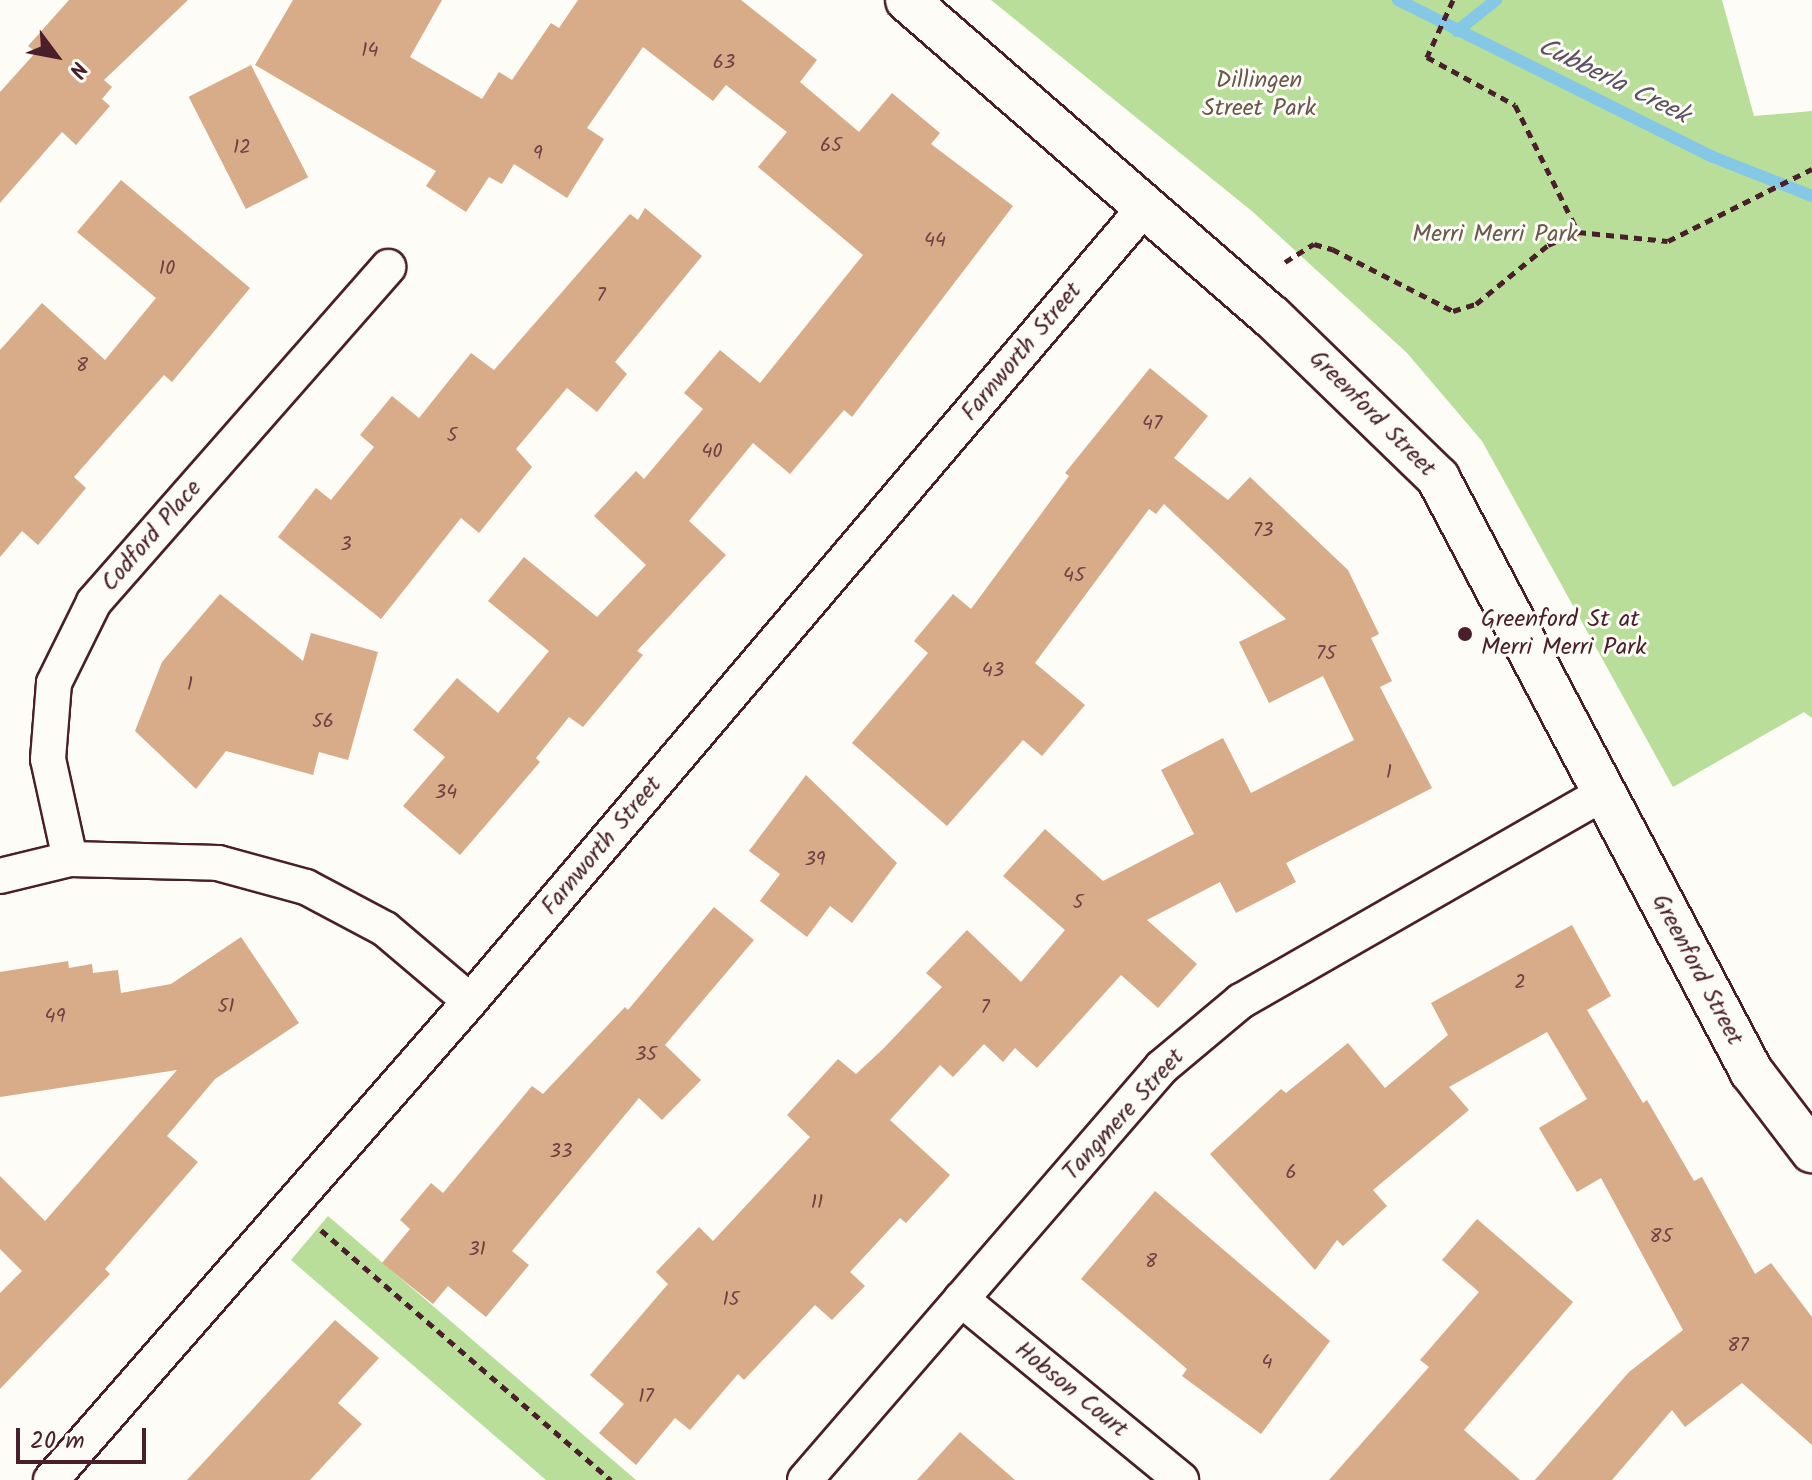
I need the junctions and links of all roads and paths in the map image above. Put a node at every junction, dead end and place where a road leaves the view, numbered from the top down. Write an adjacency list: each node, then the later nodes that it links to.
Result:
1 (907, 0): 4 (street, Greenford Street)
2 (1453, 0): 5 (path)
3 (1812, 169): 5 (path)
4 (1146, 206): 8 (street, Greenford Street); 11 (street, Farnworth Street)
5 (1578, 232): 6 (path)
6 (1285, 262)
7 (388, 267): 9 (street, Codford Place)
8 (1603, 794): 12 (street, Greenford Street); 14 (street, Tangmere Street)
9 (70, 859): 10 (street); 11 (street)
10 (0, 876)
11 (470, 1001): 13 (street, Farnworth Street)
12 (1812, 1151)
13 (292, 1205): 15 (street, Farnworth Street); 16 (path)
14 (961, 1299): 17 (street, Tangmere Street); 18 (street, Hobson Court)
15 (51, 1480)
16 (611, 1480)
17 (805, 1480)
18 (1181, 1480)

